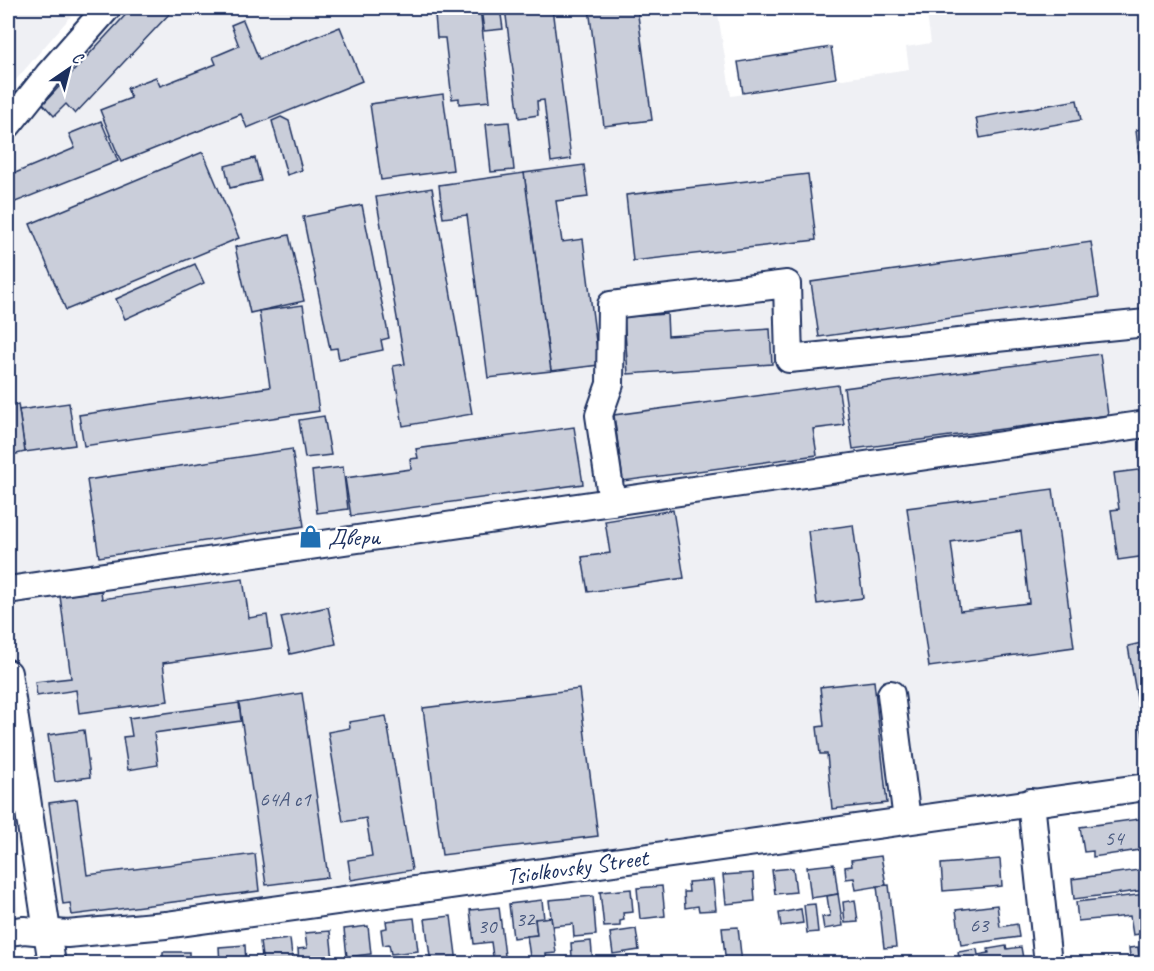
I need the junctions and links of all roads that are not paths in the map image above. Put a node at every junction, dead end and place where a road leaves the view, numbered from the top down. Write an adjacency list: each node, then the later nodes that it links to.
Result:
1 (107, 8): 2 (street)
2 (8, 125)
3 (1146, 322): 5 (street)
4 (1146, 424): 5 (street)
5 (612, 502): 6 (street)
6 (8, 590)
7 (8, 673): 13 (street)
8 (891, 694): 11 (street)
9 (1146, 786): 10 (street, Tsiolkovsky Street)
10 (1031, 802): 11 (street, Tsiolkovsky Street); 15 (street)
11 (907, 820): 13 (street, Tsiolkovsky Street)
12 (8, 932): 13 (street, Tsiolkovsky Street)
13 (48, 933): 14 (street)
14 (52, 963)
15 (1048, 963)

